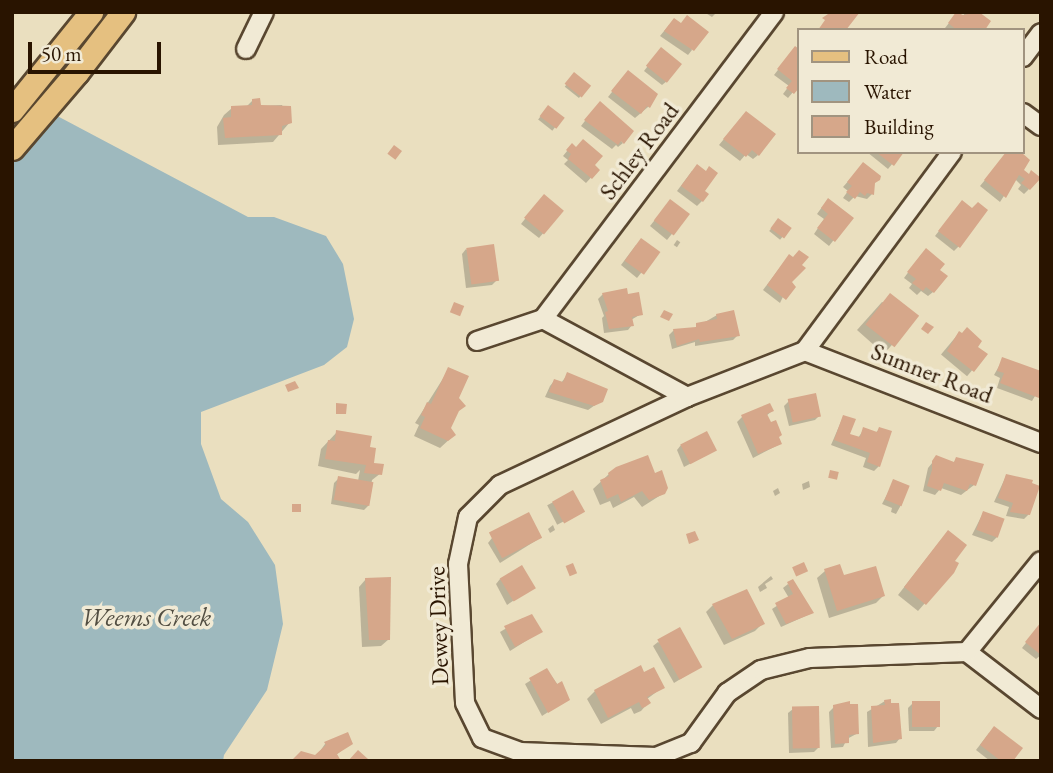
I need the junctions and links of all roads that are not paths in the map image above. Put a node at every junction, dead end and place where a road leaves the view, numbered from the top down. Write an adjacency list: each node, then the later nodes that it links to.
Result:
1 (91, 12): 8 (main road)
2 (122, 12): 11 (main road)
3 (264, 12): 6 (street)
4 (774, 12): 13 (street, Schley Road)
5 (1041, 33): 7 (street)
6 (246, 49)
7 (1025, 54)
8 (12, 110)
9 (1025, 114): 10 (street)
10 (1041, 126)
11 (12, 148)
12 (951, 154): 15 (street)
13 (543, 318): 14 (street); 16 (street)
14 (477, 341)
15 (805, 351): 16 (street, Dewey Drive); 17 (street, Sumner Road)
16 (687, 397): 19 (street, Dewey Drive)
17 (1041, 443)
18 (1041, 561): 19 (street)
19 (967, 652): 20 (street)
20 (1041, 709)

